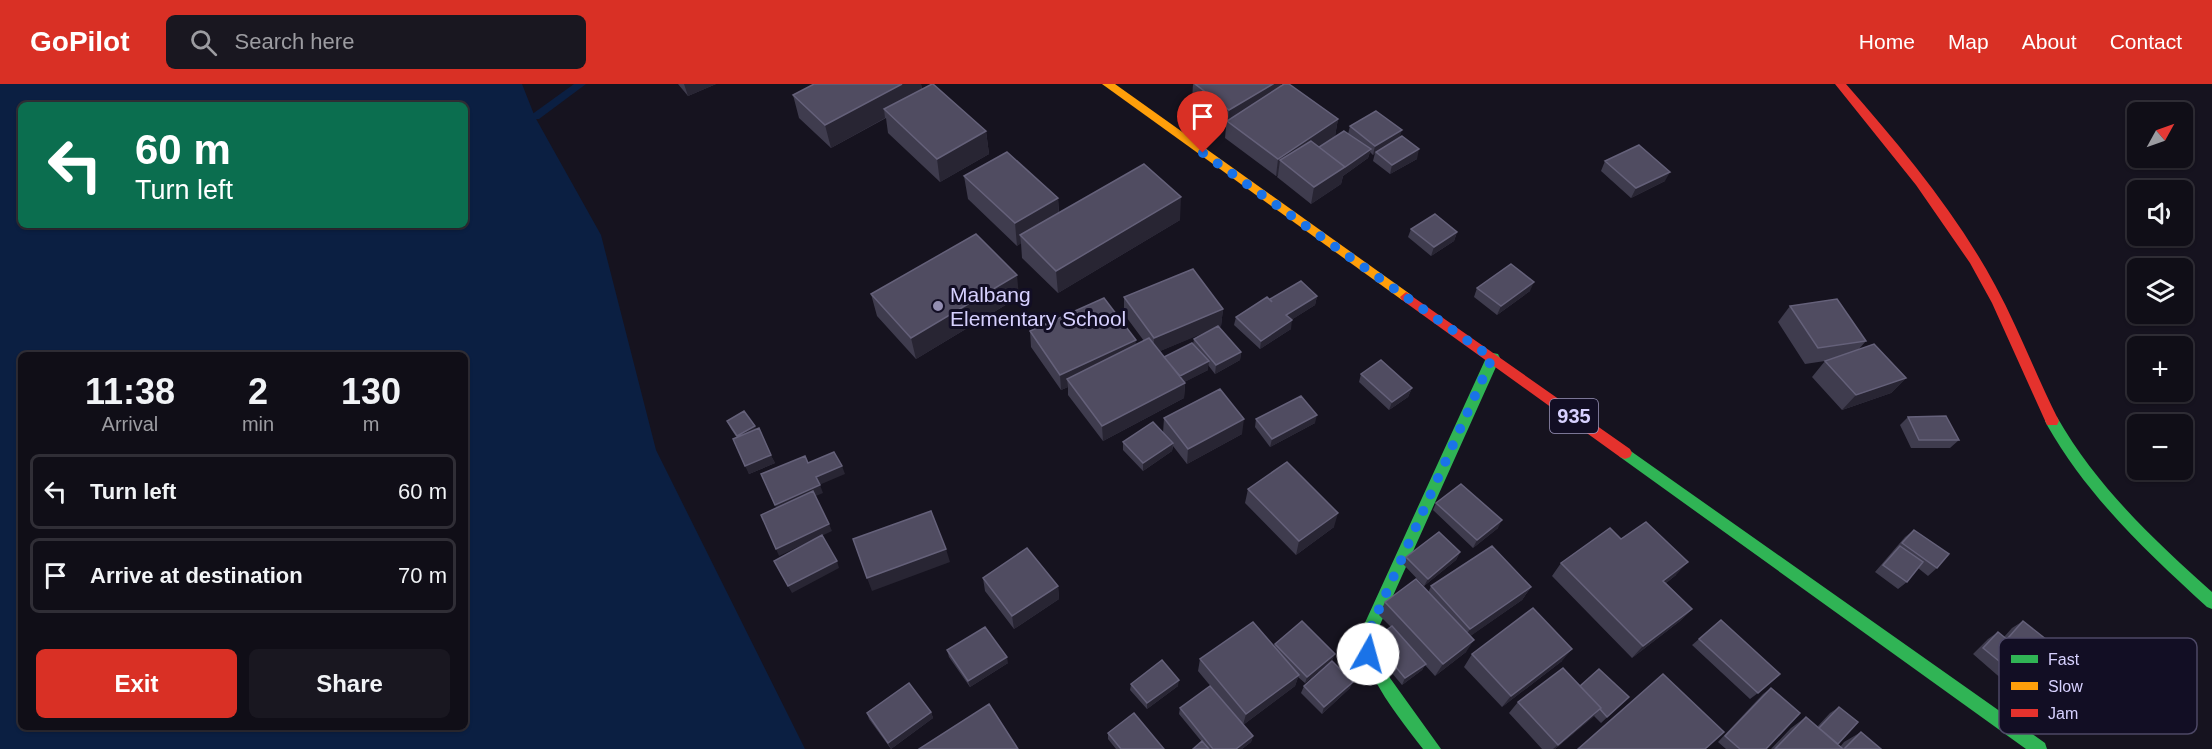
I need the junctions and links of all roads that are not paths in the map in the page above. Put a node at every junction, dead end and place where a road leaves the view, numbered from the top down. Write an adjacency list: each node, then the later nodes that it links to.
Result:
1 (1107, 84): 3 (street, 935)
2 (1840, 84): 4 (street)
3 (1492, 358): 5 (street, 935); 7 (street)
4 (2212, 602)
5 (1999, 720)
6 (2018, 734): 8 (street, 935)
7 (1433, 749)
8 (2039, 749)

